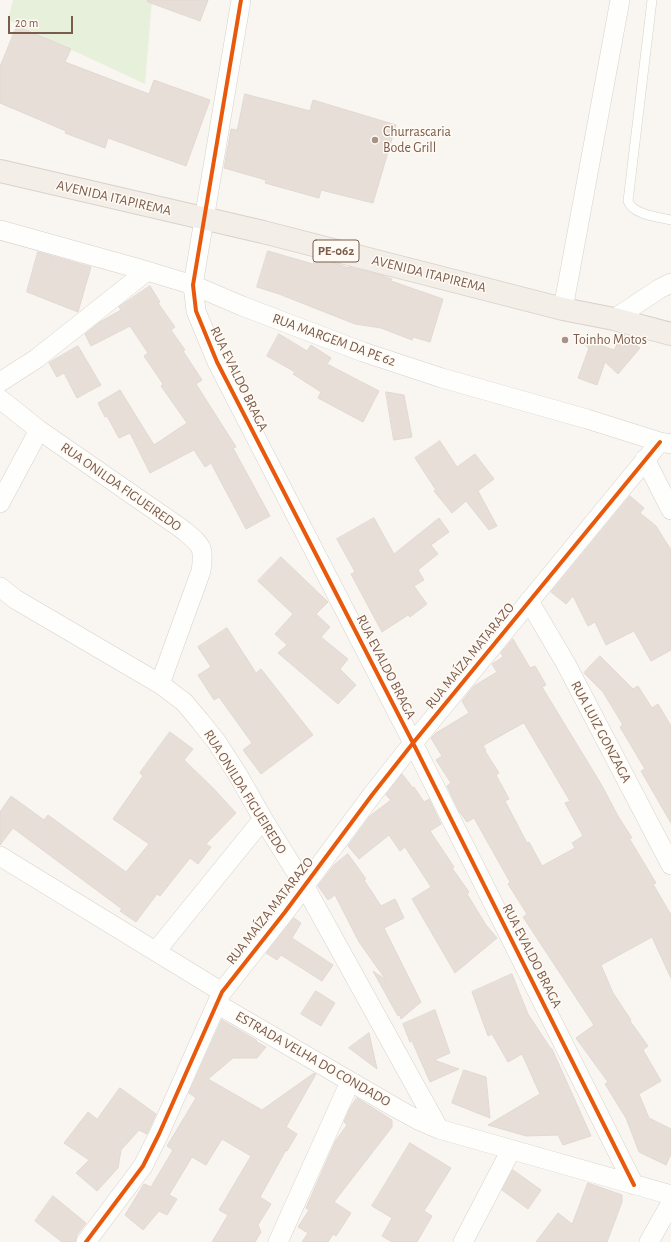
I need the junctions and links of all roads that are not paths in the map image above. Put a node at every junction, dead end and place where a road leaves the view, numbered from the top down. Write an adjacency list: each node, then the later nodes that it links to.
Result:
1 (241, 0): 5 (street, RUA EVALDO BRAGA)
2 (620, 0): 11 (street)
3 (652, 0): 6 (lane)
4 (0, 171): 5 (main road, AVENIDA ITAPIREMA / PE-062)
5 (204, 218): 10 (street, RUA EVALDO BRAGA); 11 (main road, AVENIDA ITAPIREMA / PE-062)
6 (671, 220)
7 (0, 230): 8 (street, RUA MARGEM DA PE 62)
8 (147, 271): 10 (street, RUA MARGEM DA PE 62); 14 (street)
9 (671, 283): 12 (street)
10 (193, 285): 17 (street, RUA MARGEM DA PE 62); 24 (street, RUA EVALDO BRAGA)
11 (563, 309): 12 (main road, AVENIDA ITAPIREMA / PE-062)
12 (614, 319): 13 (main road, AVENIDA ITAPIREMA / PE-062)
13 (671, 334)
14 (0, 382)
15 (0, 399): 16 (street, RUA ONILDA FIGUEIREDO)
16 (39, 430): 19 (street); 23 (street, RUA ONILDA FIGUEIREDO)
17 (665, 443): 18 (street, RUA MAÍZA MATARAZO)
18 (645, 459): 20 (street); 22 (street, RUA MAÍZA MATARAZO)
19 (0, 503)
20 (671, 510)
21 (0, 587): 23 (street)
22 (529, 601): 24 (street, RUA MAÍZA MATARAZO); 27 (street, RUA LUIZ GONZAGA)
23 (160, 684): 25 (street, RUA ONILDA FIGUEIREDO)
24 (413, 743): 28 (street, RUA MAÍZA MATARAZO); 34 (street, RUA EVALDO BRAGA)
25 (263, 820): 28 (street, RUA ONILDA FIGUEIREDO); 29 (street)
26 (0, 856): 29 (street, ESTRADA VELHA DO CONDADO)
27 (671, 865)
28 (304, 886): 30 (street, RUA MAÍZA MATARAZO); 32 (street, RUA ONILDA FIGUEIREDO)
29 (156, 951): 30 (street, ESTRADA VELHA DO CONDADO)
30 (220, 998): 31 (street, ESTRADA VELHA DO CONDADO); 37 (street)
31 (350, 1082): 32 (street, ESTRADA VELHA DO CONDADO); 38 (street)
32 (439, 1129): 33 (street, ESTRADA VELHA DO CONDADO)
33 (511, 1150): 34 (street, ESTRADA VELHA DO CONDADO); 39 (street)
34 (634, 1185): 35 (street, ESTRADA VELHA DO CONDADO)
35 (671, 1195)
36 (671, 1203): 40 (street)
37 (86, 1242)
38 (278, 1242)
39 (462, 1242)
40 (649, 1242)

